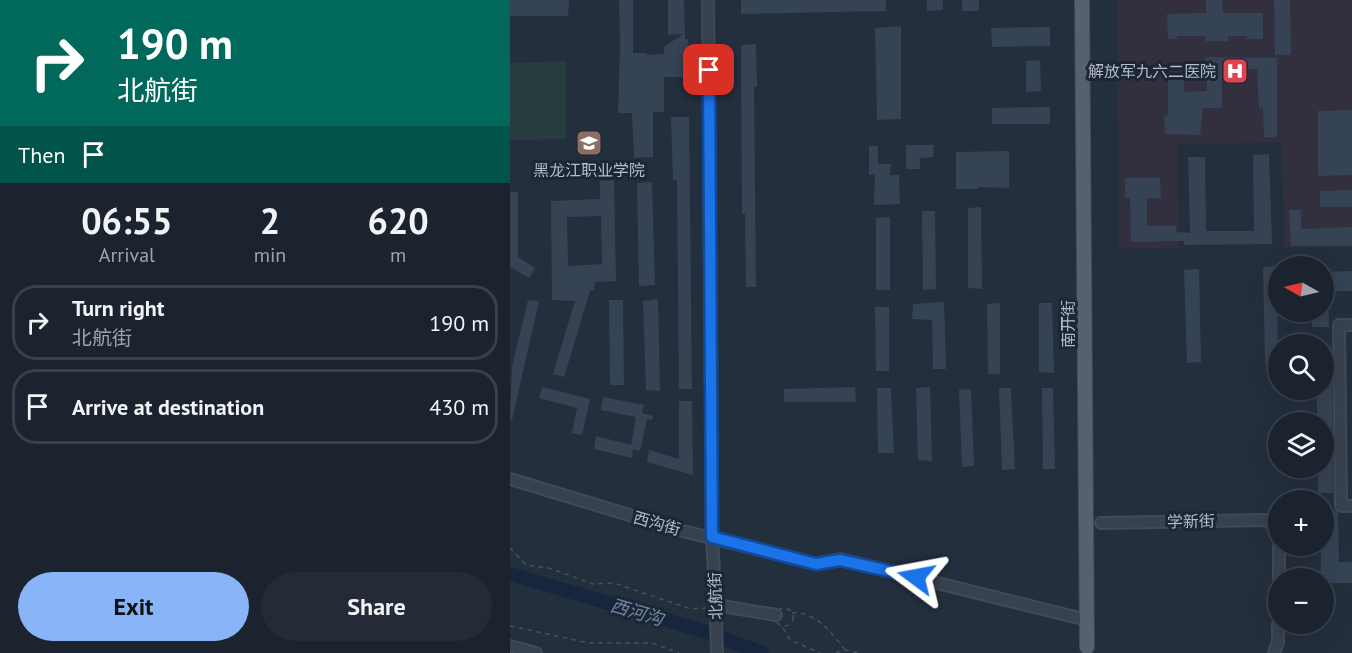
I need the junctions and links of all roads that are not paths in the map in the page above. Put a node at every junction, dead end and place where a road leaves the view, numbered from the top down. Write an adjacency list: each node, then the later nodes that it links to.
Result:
1 (708, 0): 8 (street, 北航街)
2 (1082, 0): 11 (main road, 南开街)
3 (1352, 325): 5 (street)
4 (510, 479): 8 (street, 西沟街)
5 (1352, 506)
6 (1268, 522): 7 (street, 学新街)
7 (1101, 523)
8 (712, 537): 11 (street, 西沟街); 15 (street, 北航街, bridge)
9 (722, 606): 10 (street)
10 (776, 615)
11 (1087, 620): 13 (main road, 南开街)
12 (510, 646): 14 (street)
13 (1086, 650)
14 (536, 653)
15 (717, 653)

